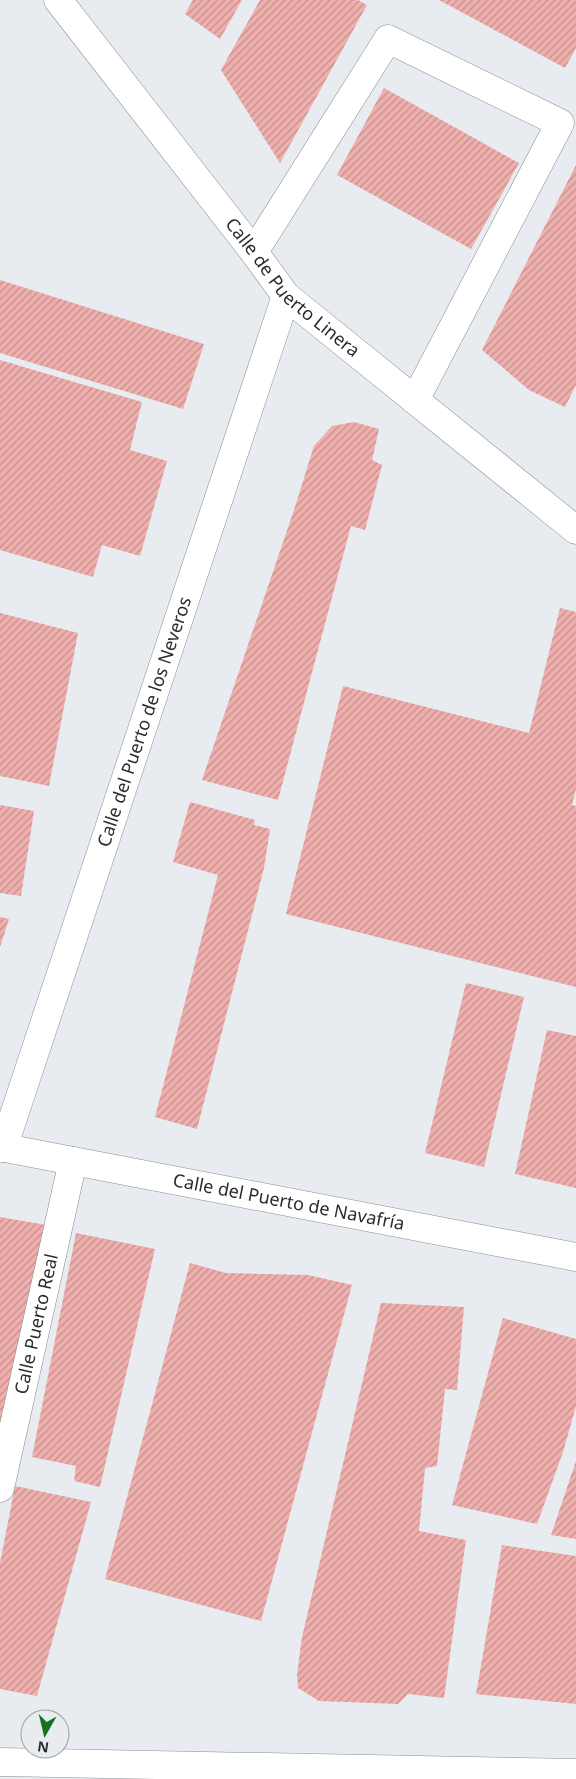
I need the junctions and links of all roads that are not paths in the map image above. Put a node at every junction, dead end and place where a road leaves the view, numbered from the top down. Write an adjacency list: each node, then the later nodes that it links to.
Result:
1 (58, 0): 2 (street, Calle de Puerto Linera)
2 (254, 252): 3 (street, Calle de Puerto Linera); 4 (street)
3 (286, 296): 4 (street, Calle de Puerto Linera); 6 (street, Calle del Puerto de los Neveros)
4 (415, 400): 5 (street, Calle de Puerto Linera)
5 (576, 530)
6 (1, 1147): 7 (street, Calle del Puerto de Navafría)
7 (73, 1161): 8 (street, Calle del Puerto de Navafría); 9 (street, Calle Puerto Real)
8 (576, 1257)
9 (0, 1488)
10 (0, 1762): 11 (street)
11 (576, 1773)

